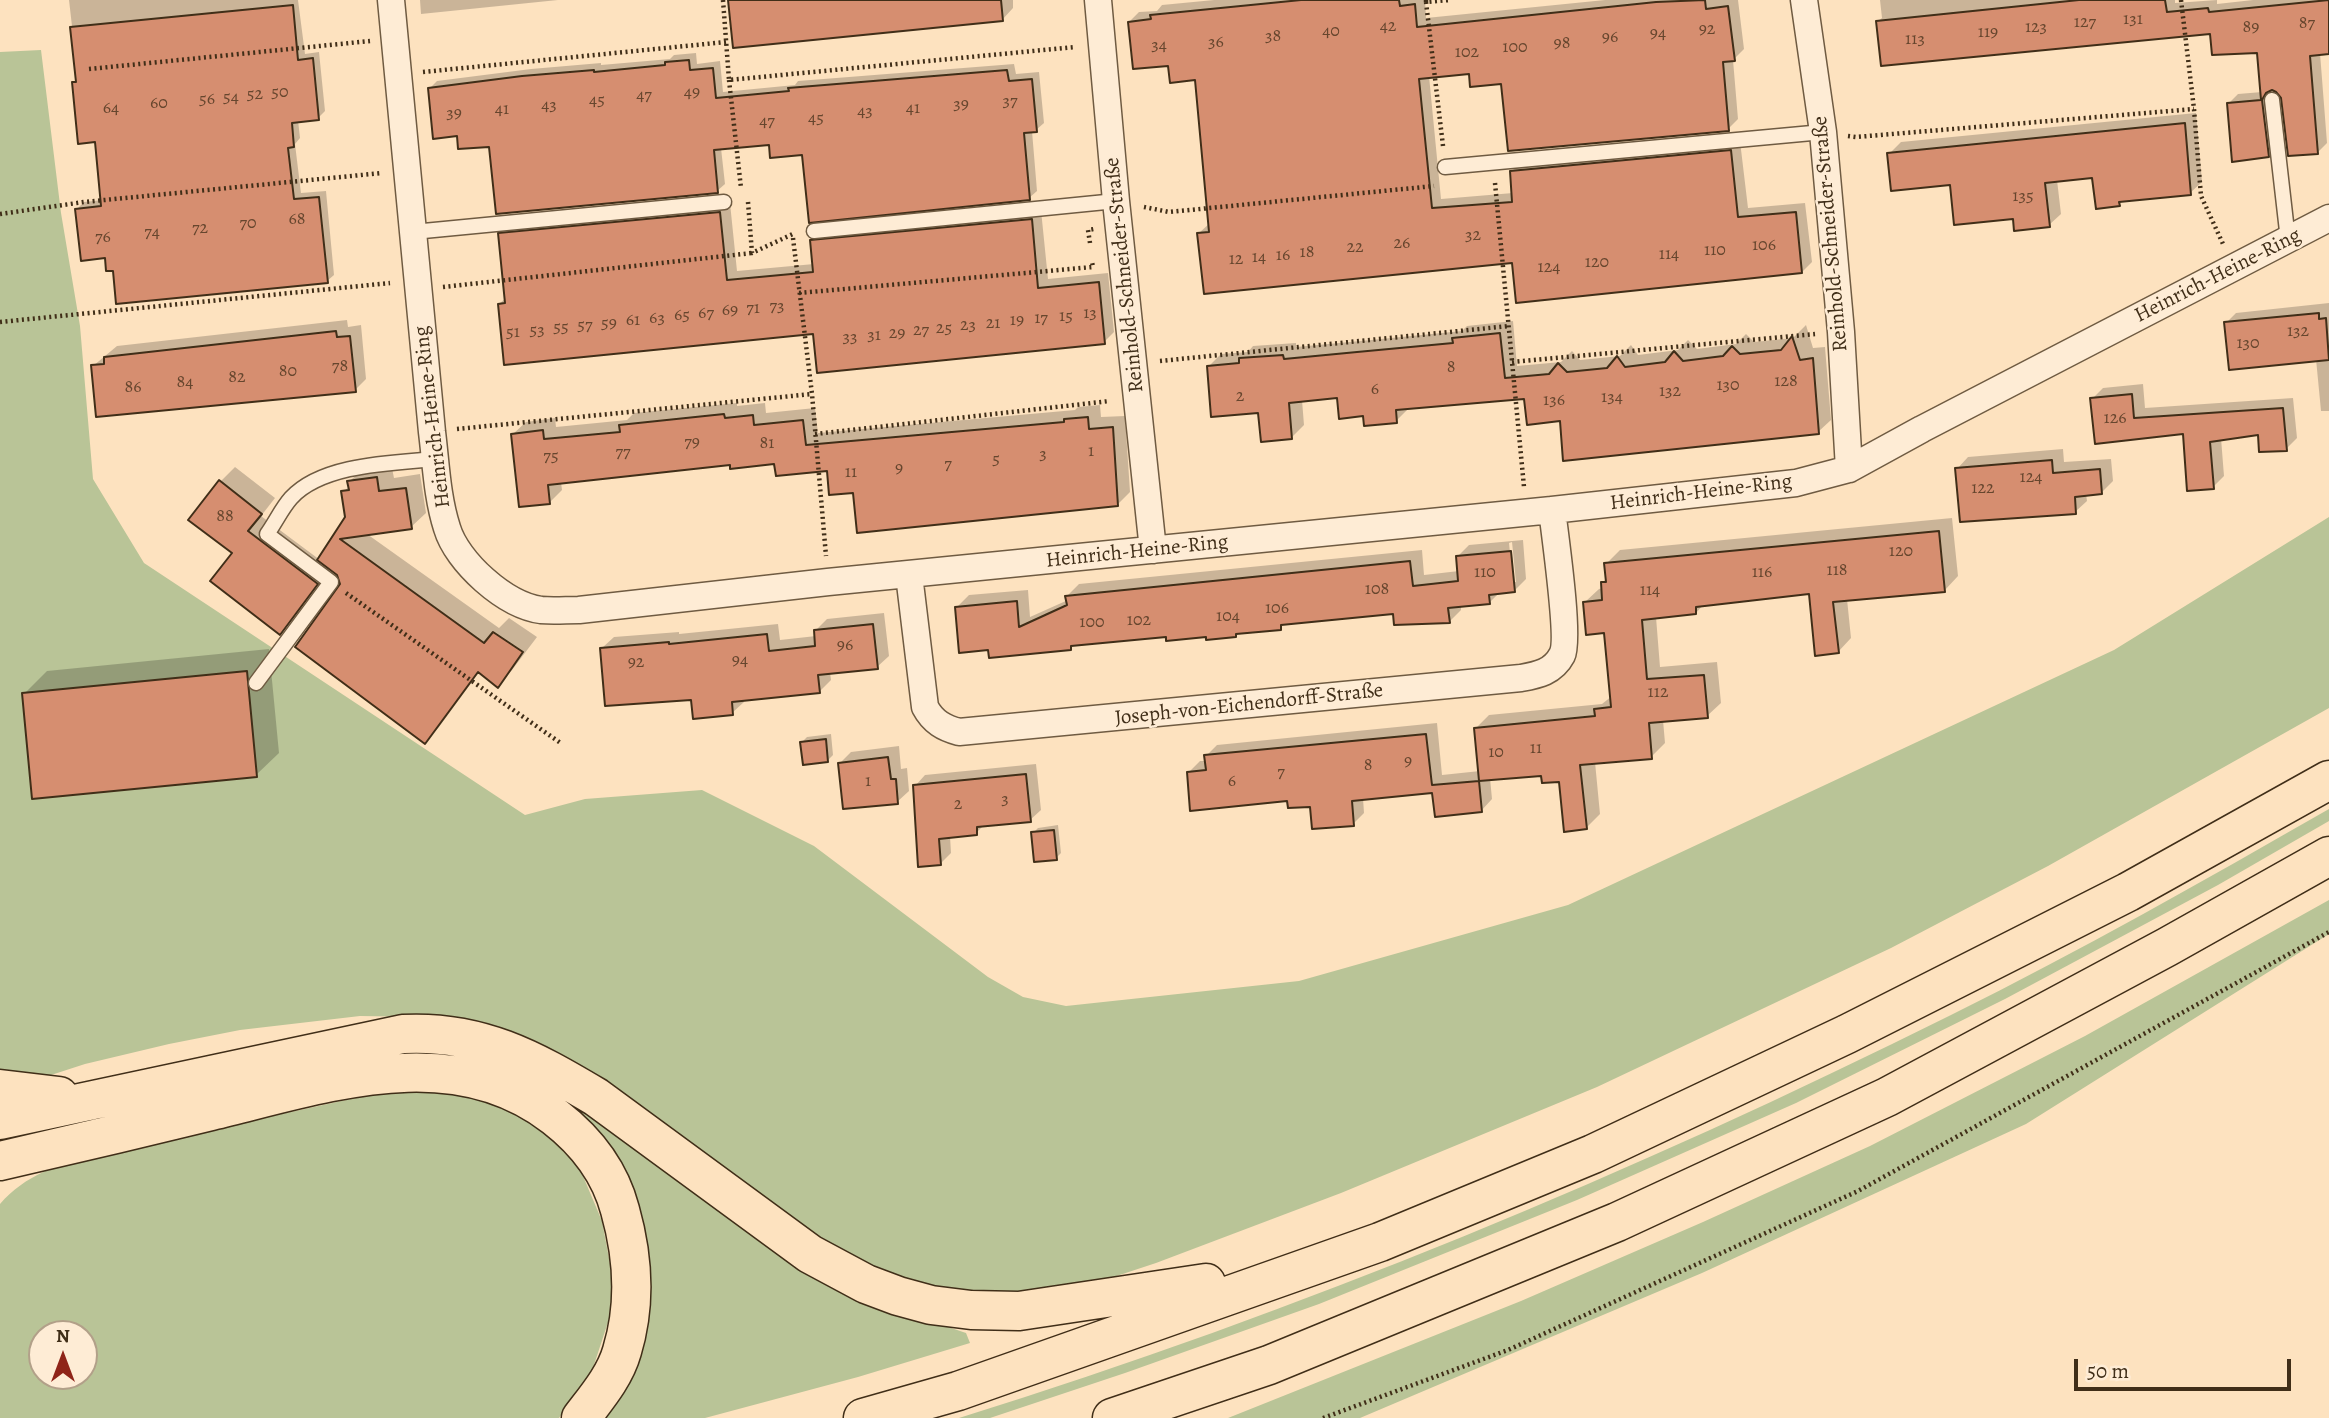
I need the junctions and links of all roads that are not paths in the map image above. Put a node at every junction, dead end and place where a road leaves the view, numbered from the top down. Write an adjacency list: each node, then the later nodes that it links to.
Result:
1 (390, 0): 11 (street, Heinrich-Heine-Ring)
2 (1098, 0): 7 (street, Reinhold-Schneider-Straße)
3 (1804, 0): 5 (street, Reinhold-Schneider-Straße)
4 (2272, 100): 12 (lane)
5 (1823, 132): 6 (lane); 14 (street, Reinhold-Schneider-Straße)
6 (1445, 167)
7 (1116, 201): 10 (lane); 16 (street, Reinhold-Schneider-Straße)
8 (724, 202): 11 (lane)
9 (2329, 218): 12 (street, Heinrich-Heine-Ring)
10 (814, 231)
11 (414, 232): 13 (street, Heinrich-Heine-Ring)
12 (2288, 240): 14 (street, Heinrich-Heine-Ring)
13 (435, 459): 17 (street, Heinrich-Heine-Ring); 18 (lane)
14 (1849, 469): 15 (street, Heinrich-Heine-Ring)
15 (1539, 511): 16 (street, Heinrich-Heine-Ring); 17 (street, Joseph-von-Eichendorff-Straße)
16 (1153, 550): 17 (street, Heinrich-Heine-Ring)
17 (909, 575)
18 (256, 683)
19 (2329, 780): 27 (highway)
20 (2329, 856): 28 (highway)
21 (0, 1089): 22 (highway)
22 (92, 1099): 23 (highway); 27 (highway)
23 (0, 1120)
24 (64, 1147): 25 (highway); 26 (highway); 29 (highway)
25 (0, 1161)
26 (0, 1187)
27 (1305, 1267): 30 (highway)
28 (1269, 1366): 31 (highway); 32 (highway)
29 (581, 1418)
30 (863, 1418)
31 (1112, 1418)
32 (1167, 1418)

